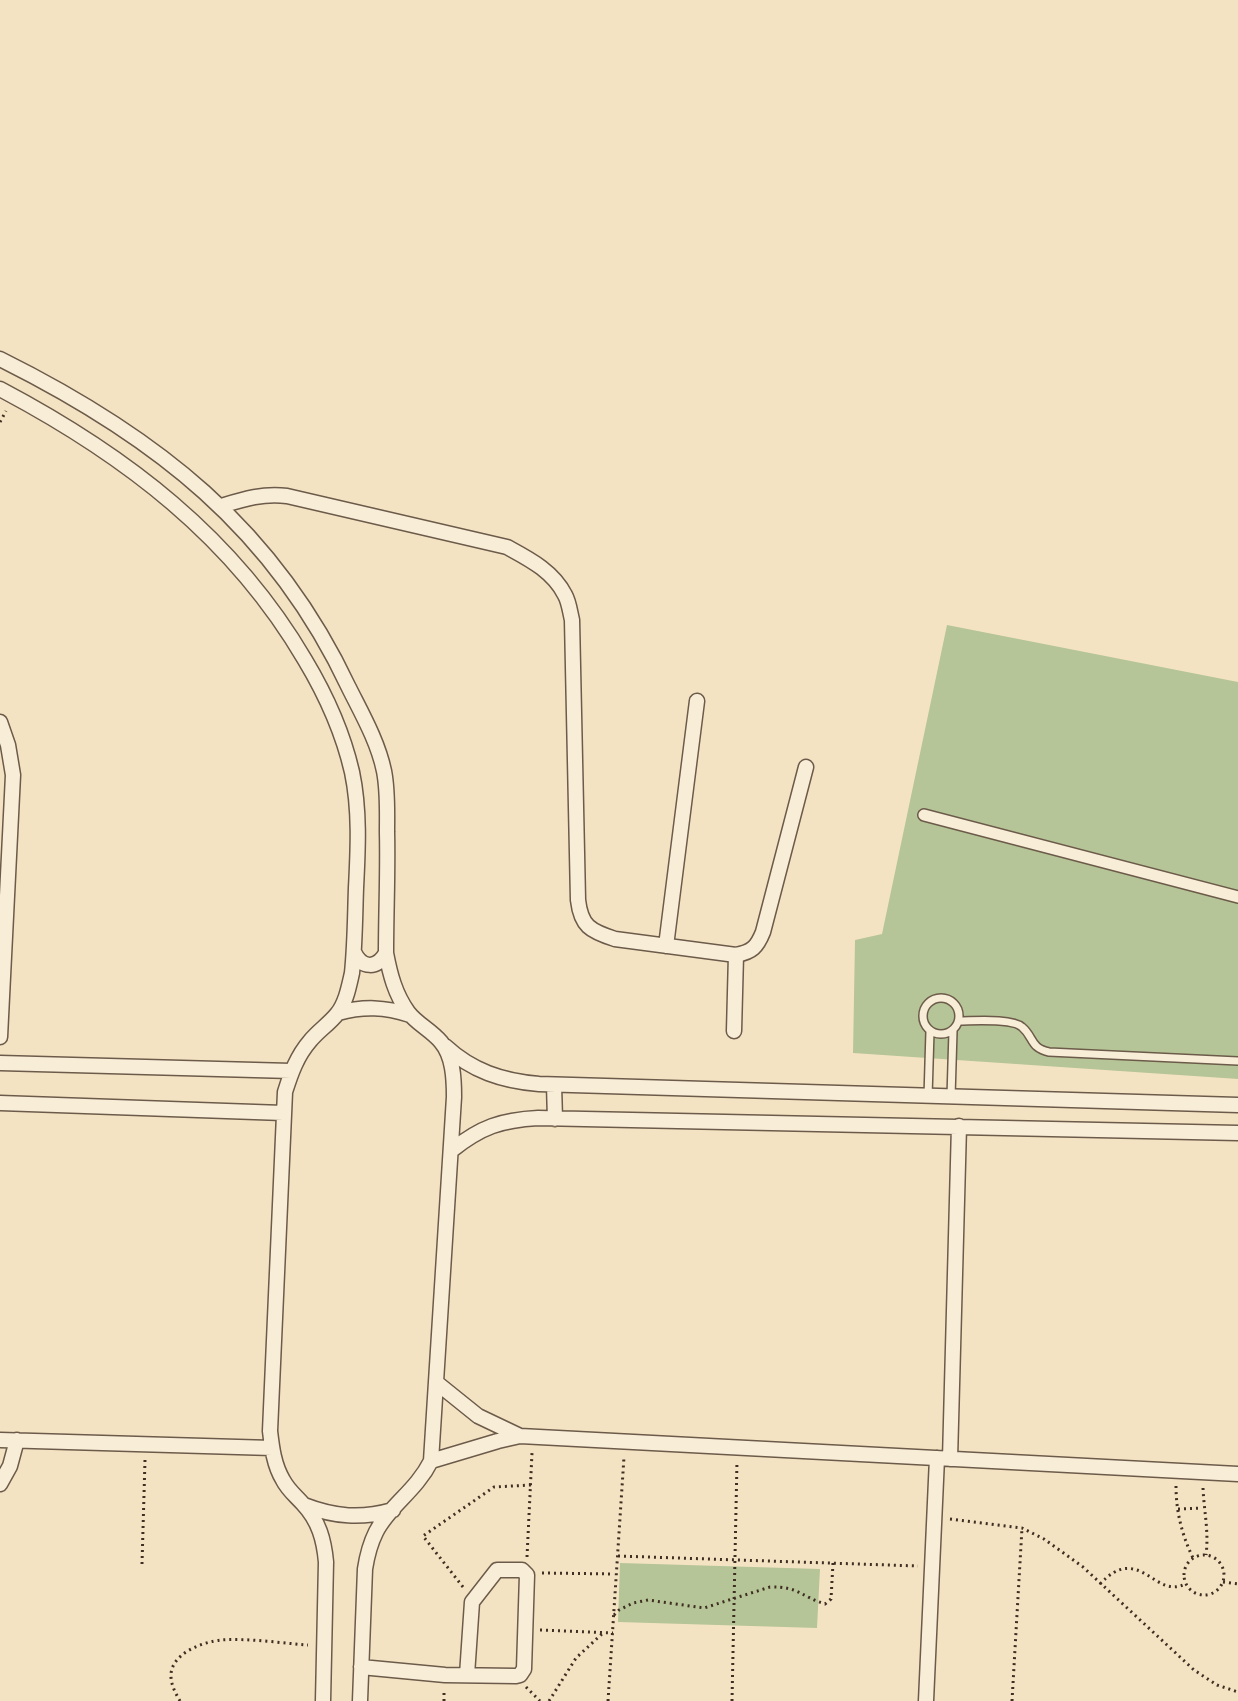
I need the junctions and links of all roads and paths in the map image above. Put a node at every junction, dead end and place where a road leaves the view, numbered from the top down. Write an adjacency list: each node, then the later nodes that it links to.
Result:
1 (0, 359): 3 (street)
2 (0, 389): 11 (street)
3 (221, 506): 10 (street); 12 (street)
4 (697, 701): 10 (street)
5 (0, 722): 7 (street)
6 (806, 767): 13 (street)
7 (6, 807): 20 (street)
8 (924, 815): 9 (street)
9 (1238, 897)
10 (666, 946): 13 (street)
11 (354, 952): 12 (street); 14 (street)
12 (386, 953): 15 (street)
13 (736, 955): 17 (street)
14 (338, 1013): 15 (street); 24 (street)
15 (410, 1015): 21 (street)
16 (959, 1021): 18 (lane); 19 (lane); 22 (lane)
17 (734, 1031)
18 (930, 1031): 19 (lane); 26 (lane)
19 (953, 1031): 27 (lane)
20 (0, 1037)
21 (441, 1042): 25 (street); 34 (street)
22 (1238, 1061)
23 (0, 1063): 24 (street)
24 (291, 1071): 30 (street)
25 (554, 1085): 26 (street); 31 (street)
26 (928, 1097): 27 (street)
27 (951, 1097): 29 (street)
28 (0, 1103): 30 (street)
29 (1238, 1105)
30 (283, 1113): 42 (street)
31 (555, 1119): 32 (street); 34 (street)
32 (959, 1126): 33 (street); 43 (street)
33 (1238, 1133)
34 (452, 1150): 35 (street)
35 (437, 1383): 36 (street); 44 (street)
36 (527, 1436): 39 (street); 44 (street); 49 (path)
37 (0, 1440): 38 (street)
38 (17, 1440): 40 (street); 48 (street)
39 (625, 1442): 41 (street); 57 (path)
40 (146, 1444): 42 (street); 61 (path)
41 (738, 1447): 43 (street); 59 (path)
42 (272, 1448): 50 (street)
43 (944, 1458): 45 (street); 54 (street)
44 (431, 1461): 53 (street)
45 (1179, 1471): 46 (street); 52 (path)
46 (1203, 1472): 47 (street); 51 (path)
47 (1238, 1474)
48 (0, 1484)
49 (531, 1485): 63 (path); 69 (path)
50 (304, 1505): 53 (street); 75 (street)
51 (1204, 1508): 52 (path); 56 (path)
52 (1178, 1509): 58 (path)
53 (393, 1510): 76 (street)
54 (935, 1517): 55 (path); 62 (street)
55 (1022, 1528): 66 (path); 86 (path)
56 (1206, 1555): 58 (path); 65 (path)
57 (618, 1556): 59 (path); 64 (path)
58 (1193, 1558): 67 (path)
59 (735, 1560): 60 (path); 70 (path)
60 (833, 1563): 62 (path); 70 (path)
61 (142, 1564)
62 (932, 1567): 85 (street)
63 (526, 1572): 64 (path); 69 (street); 72 (street)
64 (615, 1574): 71 (path)
65 (1223, 1582): 67 (path); 68 (path)
66 (1100, 1584): 67 (path); 78 (path)
67 (1185, 1584)
68 (1238, 1584)
69 (473, 1599): 77 (street)
70 (734, 1599): 71 (path); 84 (path)
71 (614, 1615): 74 (path)
72 (526, 1630): 73 (path); 77 (street)
73 (604, 1632): 74 (path); 82 (path)
74 (613, 1633): 83 (path)
75 (324, 1645): 79 (path); 80 (street)
76 (361, 1667): 77 (street); 81 (street)
77 (467, 1675)
78 (1238, 1692)
79 (180, 1701)
80 (323, 1701)
81 (360, 1701)
82 (549, 1701)
83 (608, 1701)
84 (732, 1701)
85 (926, 1701)
86 (1012, 1701)

